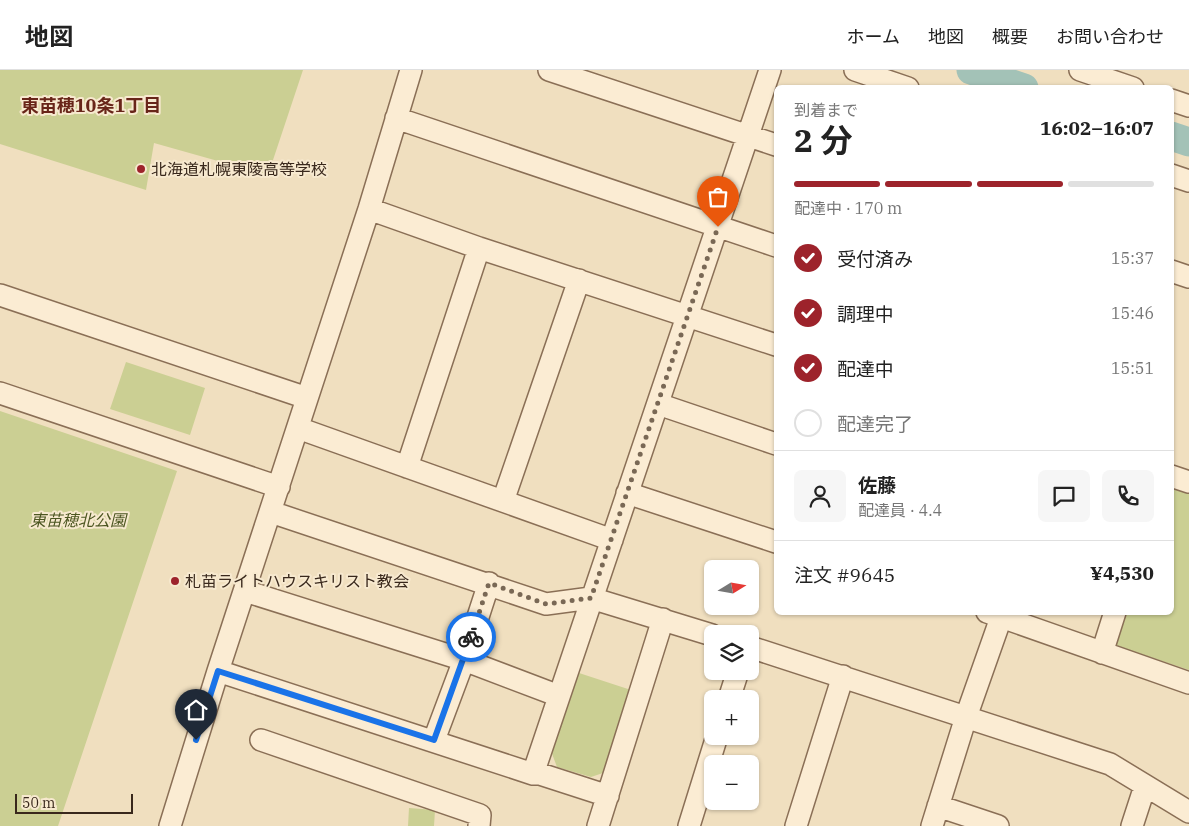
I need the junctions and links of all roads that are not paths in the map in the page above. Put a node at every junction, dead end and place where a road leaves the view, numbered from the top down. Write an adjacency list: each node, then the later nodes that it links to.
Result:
1 (411, 70): 10 (street)
2 (549, 70): 11 (street)
3 (770, 70): 11 (street)
4 (855, 70): 6 (street)
5 (1080, 70): 7 (street)
6 (899, 85)
7 (1125, 85)
8 (1174, 101): 9 (street)
9 (1189, 106)
10 (396, 118): 15 (street); 16 (street)
11 (749, 136): 12 (street); 16 (street)
12 (774, 144)
13 (1174, 176): 14 (street)
14 (1189, 181)
15 (369, 209): 18 (street); 26 (street)
16 (718, 227): 17 (street); 23 (street)
17 (774, 245)
18 (479, 248): 21 (street); 30 (street)
19 (1174, 273): 20 (street)
20 (1189, 277)
21 (579, 280): 23 (street); 35 (street)
22 (0, 295): 26 (street)
23 (687, 315): 24 (street); 27 (street)
24 (774, 344)
25 (0, 393): 33 (street)
26 (307, 398): 28 (street)
27 (658, 404): 29 (street); 34 (street)
28 (298, 428): 30 (street); 33 (street)
29 (774, 443)
30 (406, 467): 35 (street)
31 (1174, 477): 32 (street)
32 (1189, 482)
33 (279, 487): 36 (street)
34 (627, 493): 37 (street); 38 (street)
35 (503, 502): 37 (street)
36 (271, 512): 39 (street); 40 (street)
37 (612, 540): 41 (street)
38 (774, 541)
39 (489, 583): 41 (street); 49 (street)
40 (244, 591): 49 (street); 50 (street)
41 (591, 598): 45 (street); 53 (street)
42 (997, 615): 54 (street)
43 (1000, 615): 48 (street)
44 (1113, 615): 48 (street)
45 (663, 619): 46 (street); 60 (street)
46 (704, 632)
47 (759, 650): 51 (street)
48 (1102, 653): 52 (street)
49 (464, 660): 53 (street); 56 (street)
50 (218, 671): 56 (street); 63 (street)
51 (843, 676): 54 (street); 67 (street)
52 (1189, 684)
53 (559, 696): 58 (street)
54 (966, 717): 59 (street); 62 (street)
55 (261, 740): 64 (street)
56 (434, 740): 58 (street)
57 (714, 745): 66 (street)
58 (532, 774): 60 (street)
59 (1145, 786): 61 (street); 69 (street)
60 (608, 796): 65 (street)
61 (1189, 812)
62 (935, 816): 68 (street)
63 (170, 826)
64 (479, 826)
65 (598, 826)
66 (689, 826)
67 (796, 826)
68 (998, 826)
69 (1132, 826)

